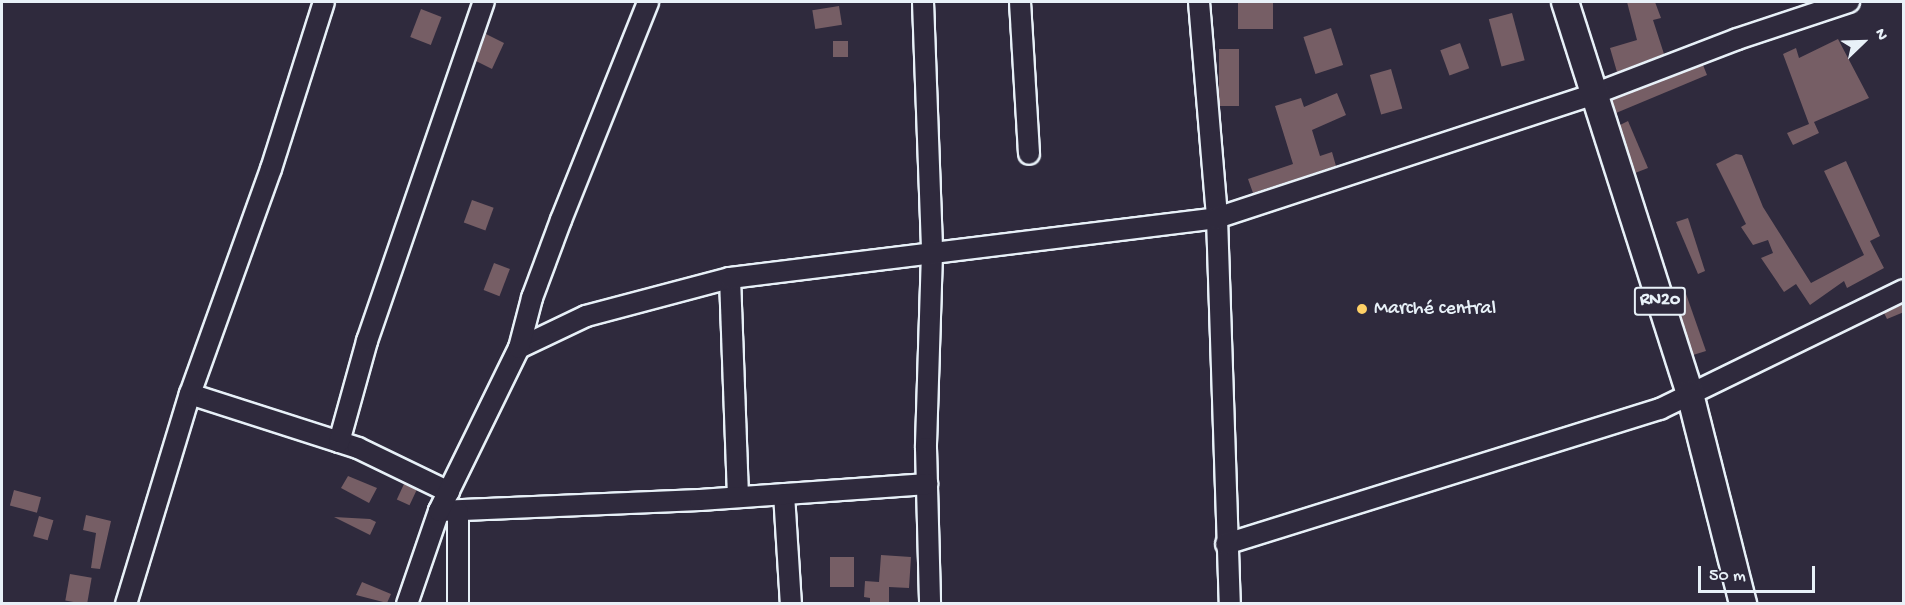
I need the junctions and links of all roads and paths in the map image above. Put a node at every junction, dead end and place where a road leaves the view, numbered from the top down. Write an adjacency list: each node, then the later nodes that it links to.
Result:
1 (324, 2): 16 (street)
2 (484, 2): 18 (street)
3 (648, 2): 15 (street)
4 (923, 2): 12 (street)
5 (1020, 2): 10 (street)
6 (1198, 2): 11 (street)
7 (1565, 2): 9 (main road, RN20)
8 (1849, 2): 9 (street)
9 (1594, 94): 11 (street); 17 (main road, RN20)
10 (1029, 154)
11 (1217, 218): 12 (street); 24 (street)
12 (932, 253): 13 (street); 19 (street)
13 (730, 278): 15 (street); 22 (street)
14 (1904, 290): 17 (street)
15 (519, 348): 20 (street)
16 (190, 394): 18 (street); 25 (street)
17 (1690, 394): 24 (street); 31 (main road, RN20)
18 (339, 442): 20 (street)
19 (927, 484): 21 (street); 29 (street)
20 (449, 492): 23 (street)
21 (784, 494): 22 (street); 28 (street)
22 (738, 497): 23 (street)
23 (449, 511): 26 (street); 27 (street)
24 (1226, 544): 30 (street)
25 (126, 603)
26 (407, 603)
27 (459, 603)
28 (791, 603)
29 (930, 603)
30 (1230, 603)
31 (1743, 603)

